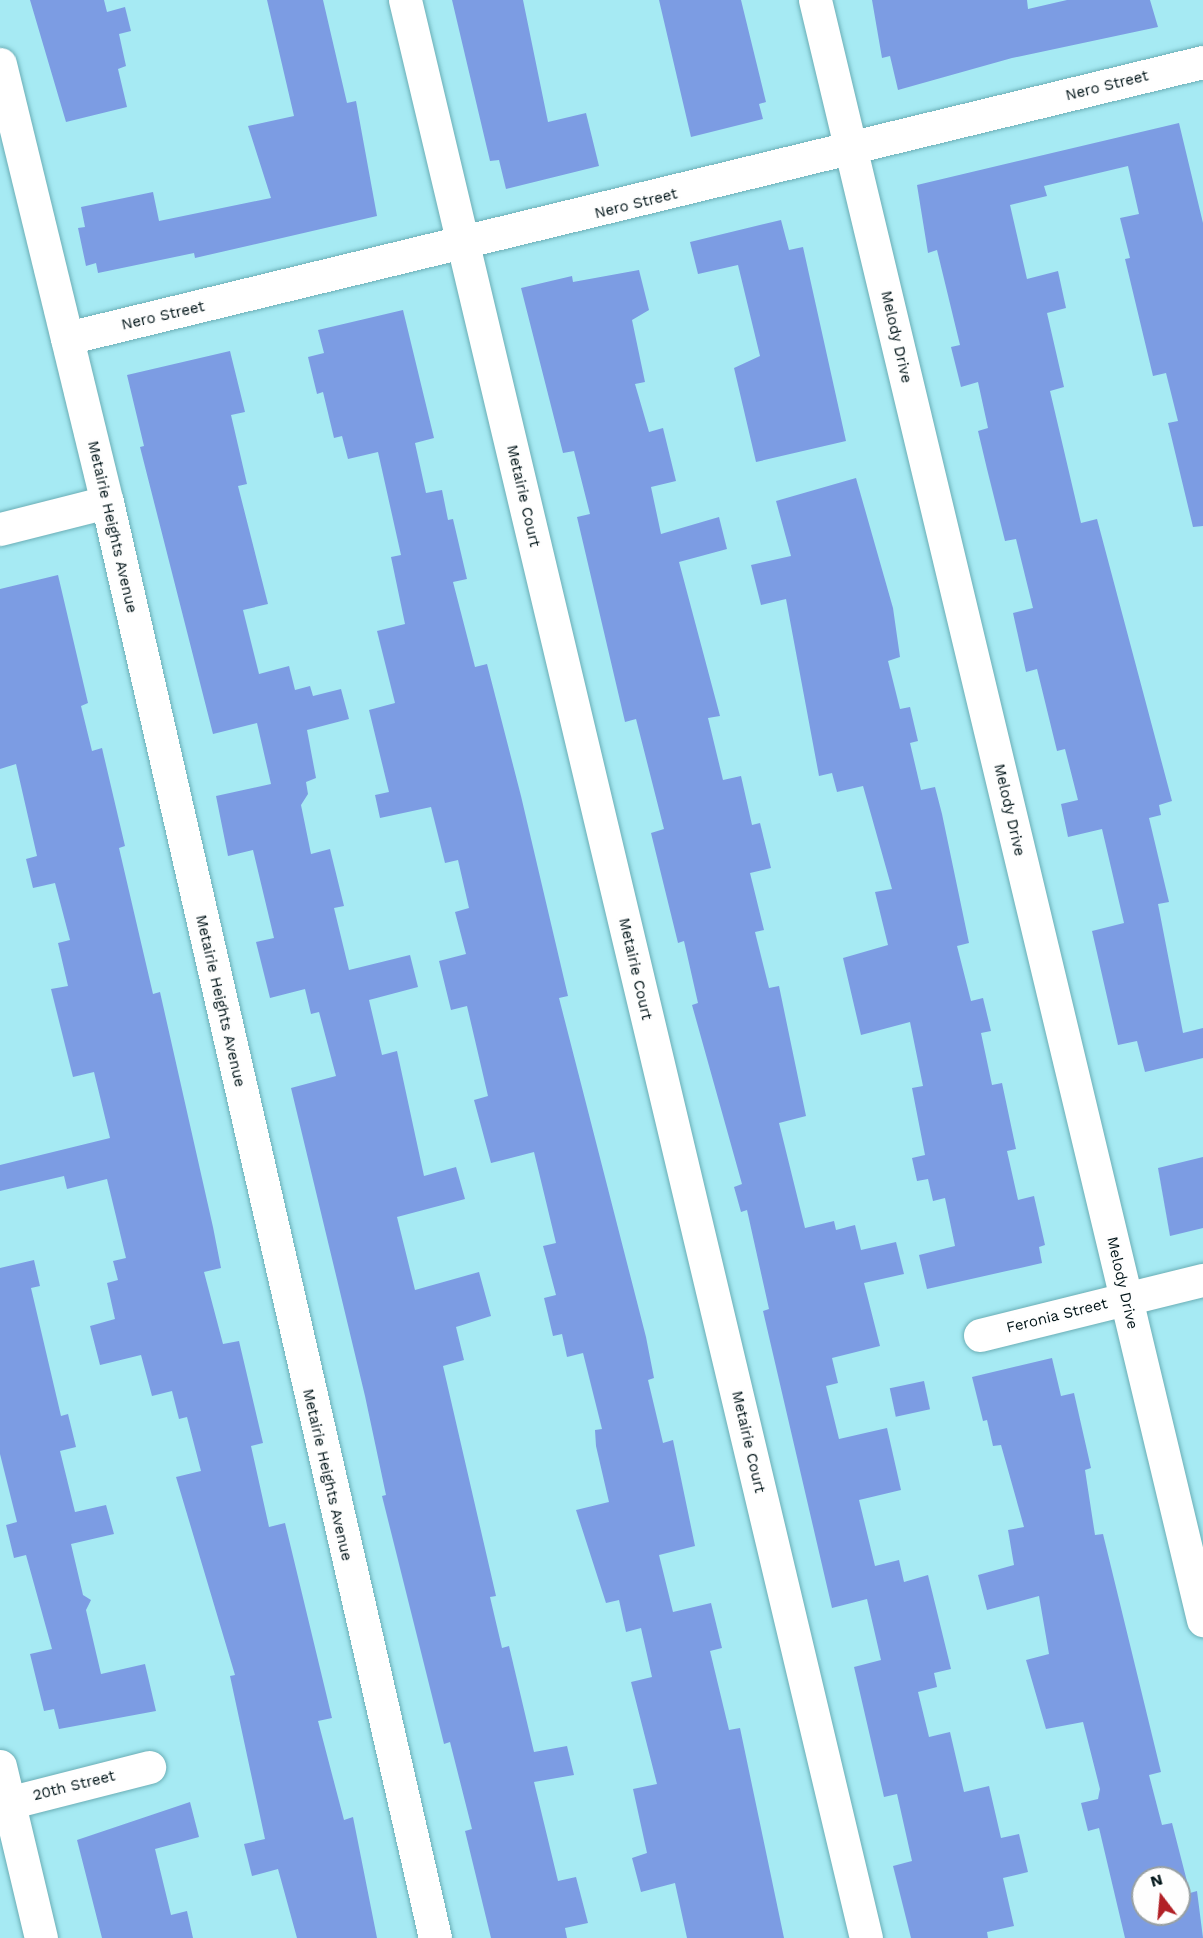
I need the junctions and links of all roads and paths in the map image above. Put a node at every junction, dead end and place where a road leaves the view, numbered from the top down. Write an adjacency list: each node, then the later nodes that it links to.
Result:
1 (405, 0): 6 (street, Metairie Court)
2 (815, 0): 5 (street, Melody Drive)
3 (1203, 62): 5 (street, Nero Street)
4 (0, 64): 7 (street, Metairie Heights Avenue)
5 (851, 151): 6 (street, Nero Street); 11 (street, Melody Drive)
6 (464, 246): 7 (street, Nero Street); 19 (street, Metairie Court)
7 (67, 338): 8 (street, Metairie Heights Avenue)
8 (107, 502): 9 (street); 18 (street, Metairie Heights Avenue)
9 (0, 529)
10 (1203, 1280): 11 (street, Feronia Street)
11 (1126, 1299): 12 (street, Feronia Street); 13 (street, Melody Drive)
12 (980, 1335)
13 (1203, 1620)
14 (0, 1766): 16 (street)
15 (149, 1767): 16 (street, 20th Street)
16 (4, 1804): 17 (street)
17 (41, 1938)
18 (435, 1938)
19 (866, 1938)

